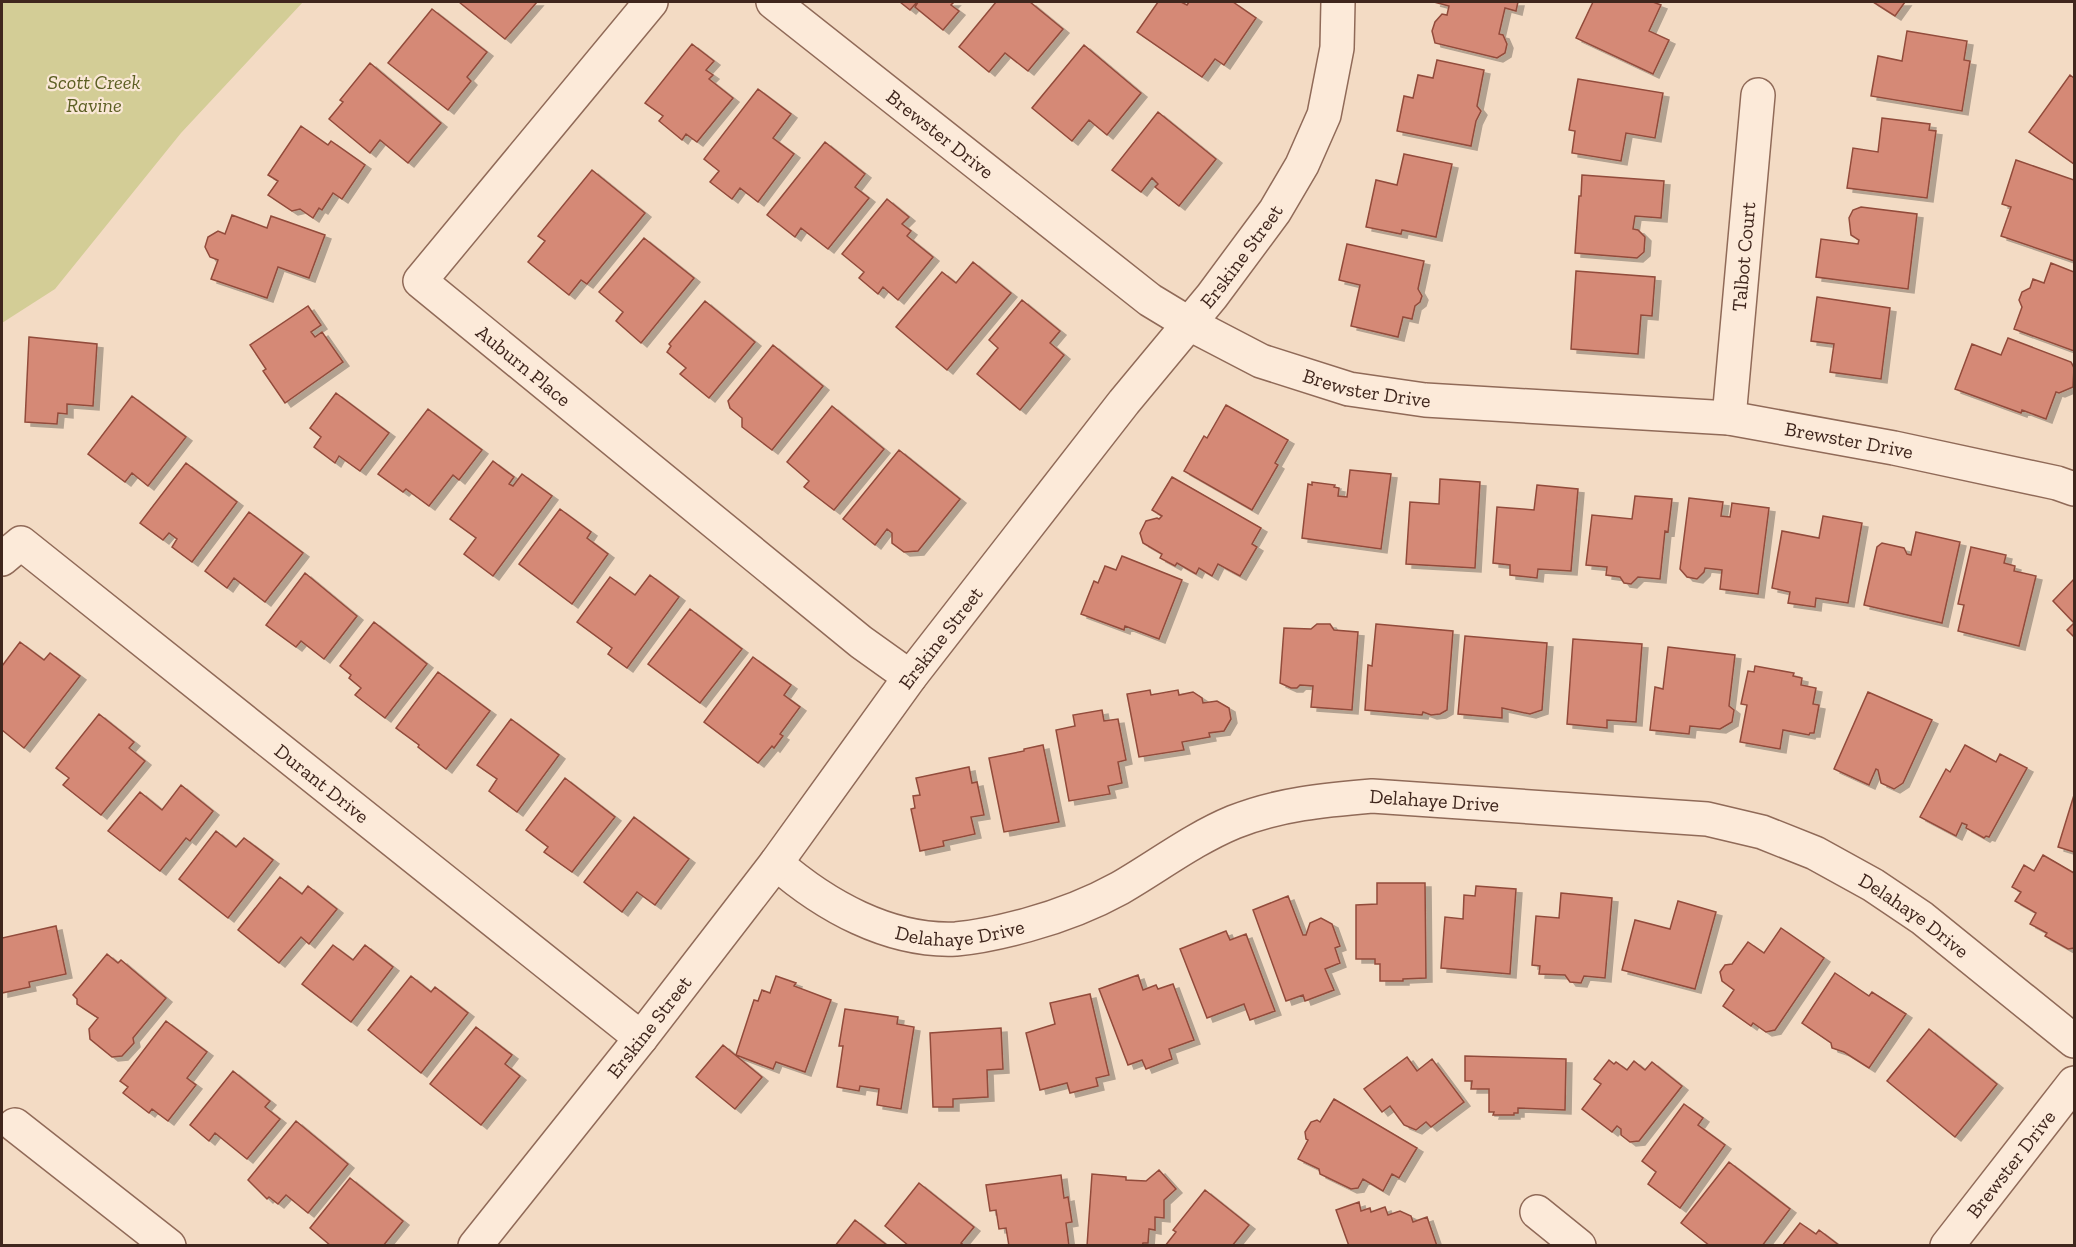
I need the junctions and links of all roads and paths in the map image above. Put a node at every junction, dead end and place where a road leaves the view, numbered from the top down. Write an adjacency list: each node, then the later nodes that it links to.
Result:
1 (651, 2): 9 (street, Auburn Place)
2 (773, 2): 5 (street, Brewster Drive)
3 (1338, 2): 5 (street, Erskine Street)
4 (1758, 95): 6 (street, Talbot Court)
5 (1188, 323): 6 (street, Brewster Drive); 9 (street, Erskine Street)
6 (1729, 418): 7 (street, Brewster Drive)
7 (2074, 489)
8 (2, 560): 11 (street, Durant Drive)
9 (909, 677): 10 (street, Erskine Street)
10 (776, 863): 11 (street, Erskine Street); 12 (street, Delahaye Drive)
11 (641, 1038): 17 (street, Erskine Street)
12 (2074, 1041)
13 (2074, 1083): 19 (street, Brewster Drive)
14 (15, 1125): 16 (street)
15 (1537, 1212): 18 (street)
16 (169, 1245)
17 (476, 1245)
18 (1579, 1245)
19 (1947, 1245)

